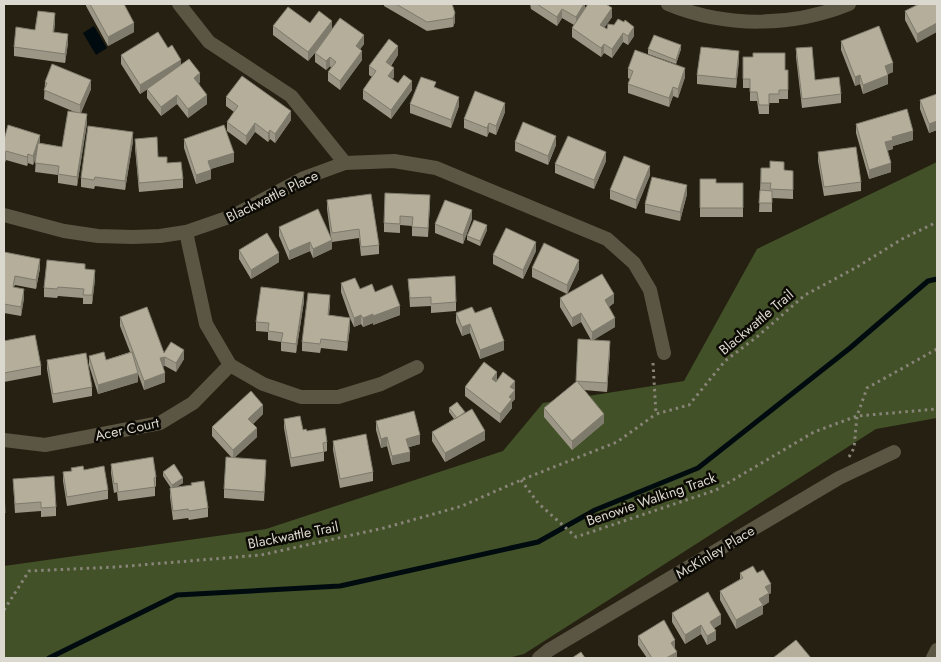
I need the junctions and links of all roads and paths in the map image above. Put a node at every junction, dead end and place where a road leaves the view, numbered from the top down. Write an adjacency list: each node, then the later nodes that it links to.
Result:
1 (179, 4): 4 (street)
2 (668, 4): 3 (street)
3 (849, 4)
4 (346, 164): 7 (street, Blackwattle Place); 9 (street, Blackwattle Place)
5 (4, 215): 7 (street, Blackwattle Place)
6 (937, 222): 13 (path, Blackwattle Trail)
7 (186, 232): 10 (street)
8 (937, 349): 14 (path)
9 (664, 353): 13 (path)
10 (230, 365): 11 (street); 15 (street, Acer Court)
11 (417, 367)
12 (937, 409): 14 (path)
13 (656, 414): 18 (path, Blackwattle Trail)
14 (857, 416): 17 (path); 18 (path, Benowie Walking Track)
15 (4, 440)
16 (894, 452): 17 (street, McKinley Place)
17 (839, 478): 21 (street, McKinley Place)
18 (521, 480): 19 (path, Blackwattle Trail)
19 (4, 610)
20 (937, 650): 22 (street)
21 (539, 658)
22 (933, 658)

